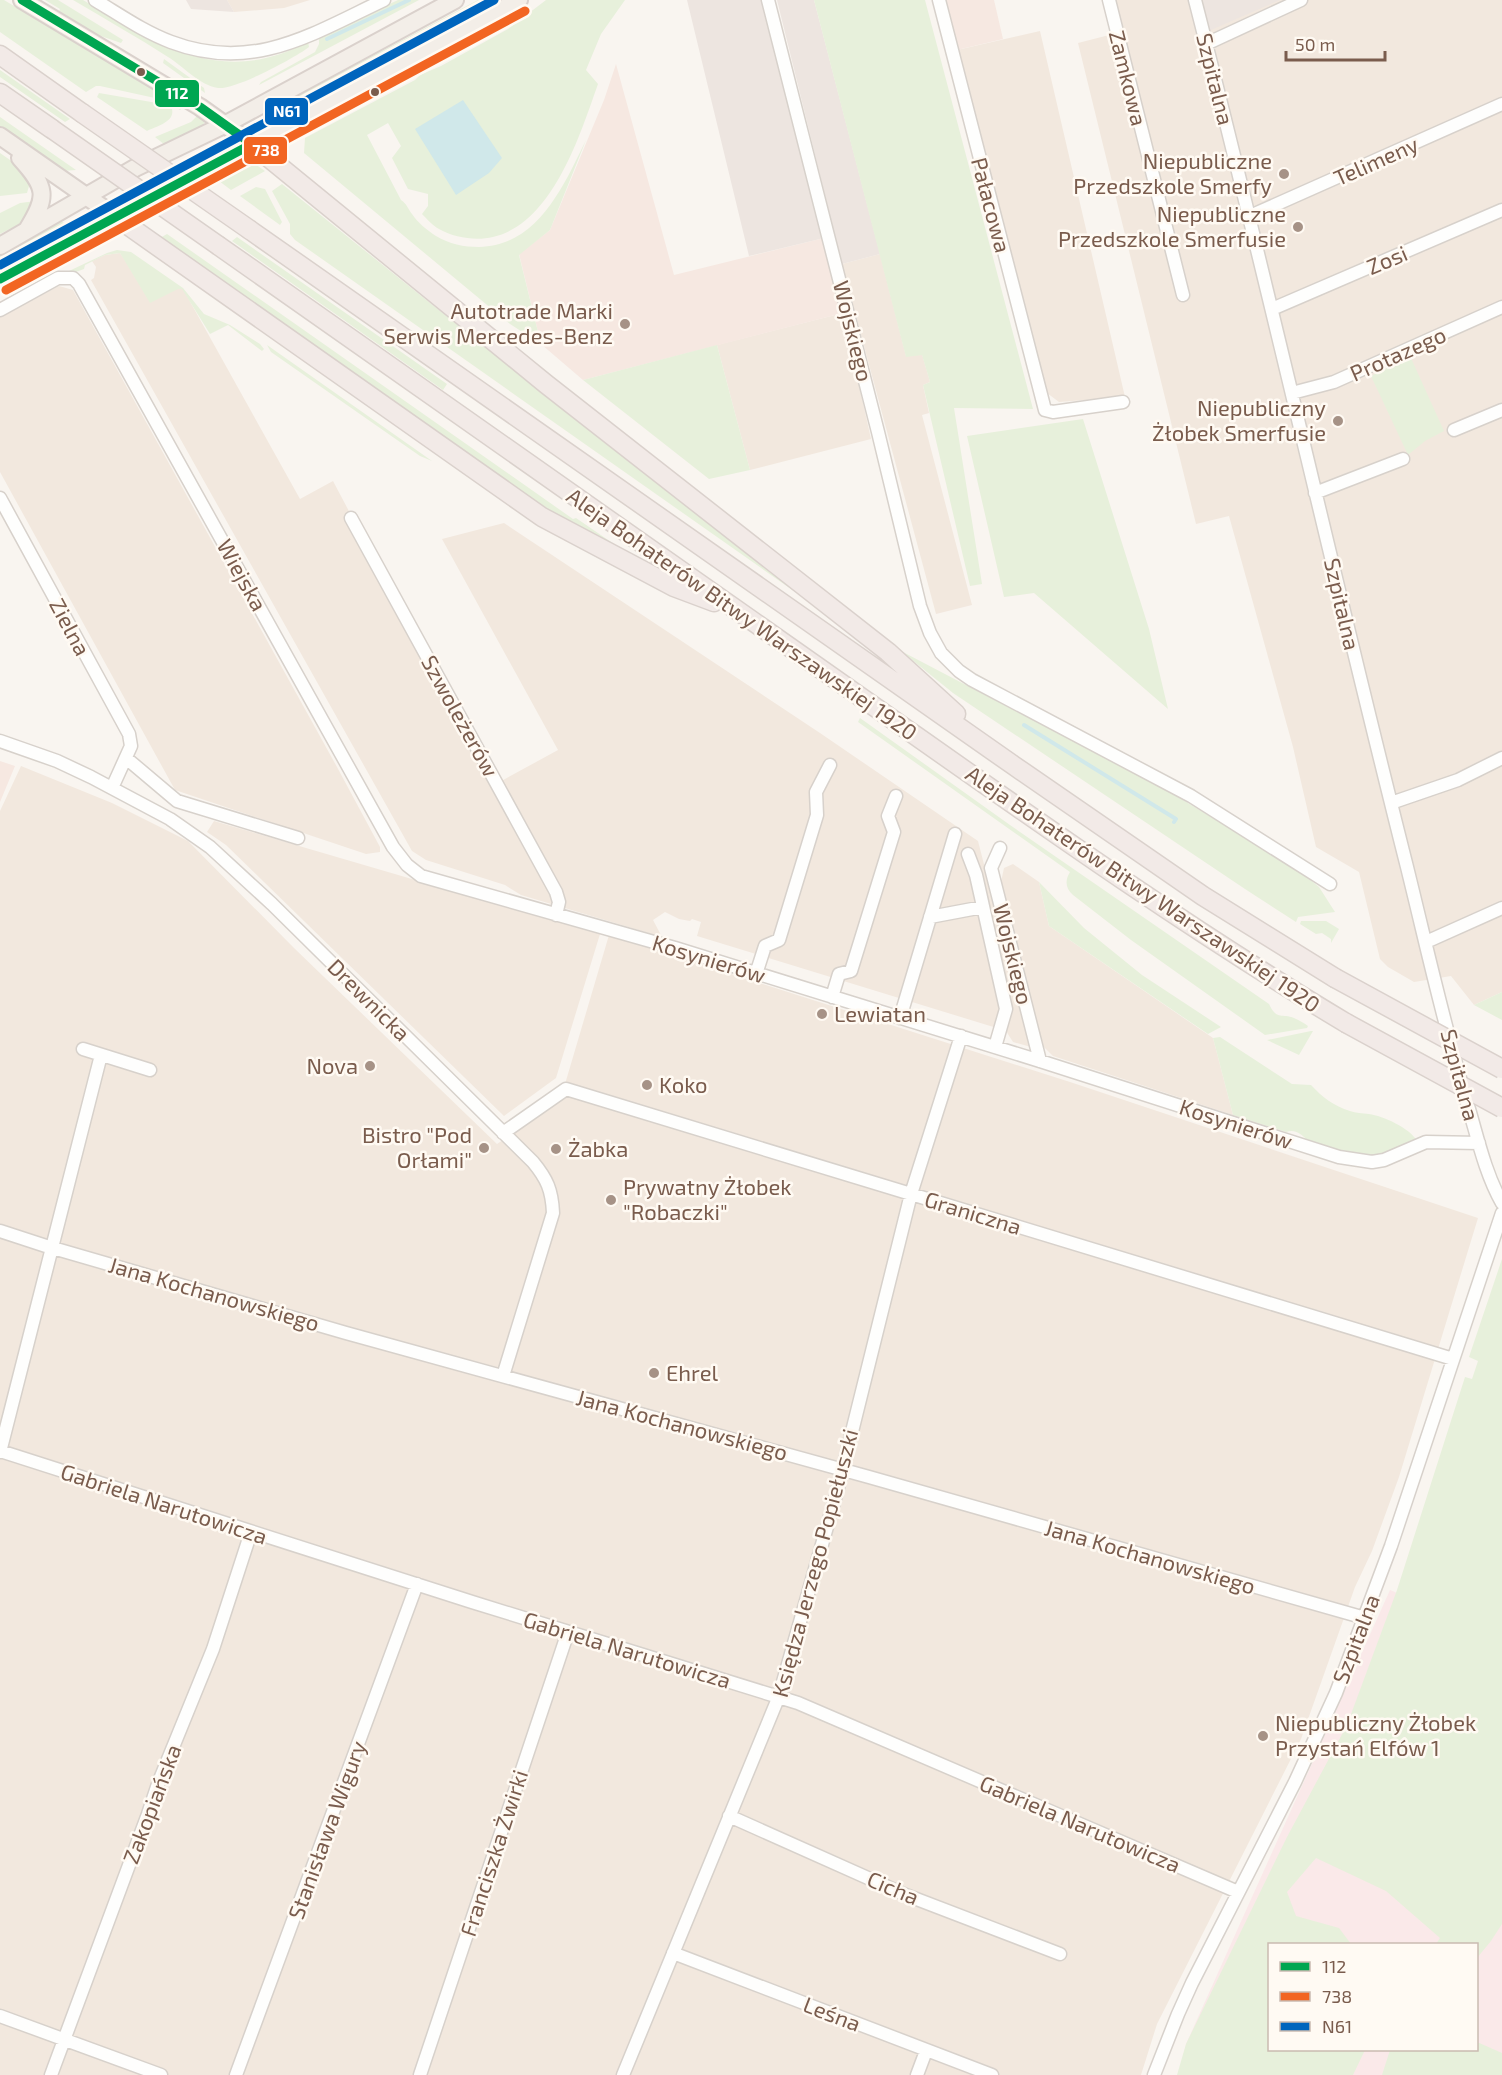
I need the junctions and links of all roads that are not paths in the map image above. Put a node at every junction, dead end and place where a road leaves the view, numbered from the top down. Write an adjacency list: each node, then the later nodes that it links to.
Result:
1 (22, 0): 15 (main road)
2 (95, 0): 3 (street)
3 (384, 0)
4 (455, 0): 15 (main road)
5 (519, 0): 17 (main road)
6 (768, 0): 51 (street, Wojskiego)
7 (939, 0): 30 (street, Pałacowa)
8 (1109, 0): 25 (street, Zamkowa)
9 (1195, 0): 11 (street, Szpitalna)
10 (1301, 0): 11 (street)
11 (1206, 44): 20 (street, Szpitalna)
12 (0, 55): 42 (highway, Aleja Bohaterów Bitwy Warszawskiej 1920, bridge)
13 (0, 93): 37 (highway, Aleja Bohaterów Bitwy Warszawskiej 1920, bridge)
14 (1502, 104): 20 (street, Telimeny)
15 (226, 124): 17 (main road); 18 (main road)
16 (0, 136): 18 (main road); 22 (main road)
17 (252, 144): 21 (main road); 42 (highway)
18 (86, 196): 21 (main road); 22 (main road)
19 (1502, 210): 27 (street, Zosi)
20 (1250, 216): 27 (street, Szpitalna)
21 (116, 217): 24 (main road); 37 (highway)
22 (27, 231): 23 (main road)
23 (0, 246)
24 (0, 279)
25 (1183, 295)
26 (1502, 307): 29 (street, Protazego)
27 (1272, 309): 29 (street, Szpitalna)
28 (0, 310): 50 (street, Wiejska)
29 (1292, 393): 34 (street, Szpitalna)
30 (1123, 402)
31 (1502, 410): 32 (street)
32 (1454, 430)
33 (1403, 459): 34 (street)
34 (1315, 493): 45 (street, Szpitalna)
35 (0, 498): 39 (street, Zielna)
36 (351, 518): 54 (street, Szwoleżerów)
37 (738, 611): 67 (highway, Aleja Bohaterów Bitwy Warszawskiej 1920, bridge)
38 (0, 741): 43 (street, Drewnicka)
39 (126, 758): 43 (street, Zielna); 47 (street)
40 (1502, 758): 45 (street)
41 (830, 765): 57 (street)
42 (1013, 765): 66 (highway, Aleja Bohaterów Bitwy Warszawskiej 1920, bridge)
43 (112, 788): 68 (street, Drewnicka)
44 (896, 796): 58 (street)
45 (1391, 803): 56 (street, Szpitalna)
46 (956, 834): 55 (street)
47 (298, 838)
48 (1000, 848): 64 (street, Wojskiego)
49 (968, 854): 52 (street)
50 (421, 876): 54 (street, Kosynierów)
51 (1330, 884)
52 (983, 907): 55 (street); 61 (street)
53 (1502, 908): 56 (street)
54 (556, 915): 57 (street, Kosynierów)
55 (930, 917): 59 (street)
56 (1426, 942): 69 (street, Szpitalna)
57 (756, 974): 58 (street, Kosynierów)
58 (832, 997): 59 (street, Kosynierów)
59 (900, 1018): 60 (street, Kosynierów)
60 (961, 1036): 61 (street, Kosynierów); 70 (street, Księdza Jerzego Popiełuszki)
61 (995, 1047): 64 (street, Kosynierów)
62 (83, 1049): 63 (street)
63 (101, 1054): 65 (street); 74 (street)
64 (1040, 1061): 69 (street, Kosynierów)
65 (150, 1070)
66 (1502, 1070)
67 (1502, 1108)
68 (503, 1133): 70 (street, Graniczna); 76 (street, Drewnicka)
69 (1479, 1143): 71 (street, Szpitalna)
70 (911, 1194): 75 (street, Graniczna); 78 (street, Księdza Jerzego Popiełuszki)
71 (1502, 1203)
72 (1501, 1215): 75 (street, Szpitalna)
73 (0, 1231): 74 (street, Jana Kochanowskiego)
74 (52, 1247): 76 (street, Jana Kochanowskiego); 77 (street)
75 (1453, 1359): 81 (street, Szpitalna)
76 (503, 1376): 78 (street, Jana Kochanowskiego)
77 (0, 1451): 79 (street, Gabriela Narutowicza)
78 (842, 1469): 81 (street, Jana Kochanowskiego); 83 (street, Księdza Jerzego Popiełuszki)
79 (252, 1532): 80 (street, Gabriela Narutowicza); 89 (street, Zakopiańska)
80 (417, 1584): 82 (street, Gabriela Narutowicza); 93 (street, Stanisława Wigury)
81 (1365, 1618): 85 (street, Szpitalna)
82 (568, 1632): 83 (street, Gabriela Narutowicza); 94 (street, Franciszka Żwirki)
83 (779, 1696): 84 (street, Księdza Jerzego Popiełuszki); 85 (street, Gabriela Narutowicza)
84 (729, 1816): 86 (street, Księdza Jerzego Popiełuszki); 87 (street, Cicha)
85 (1238, 1892): 98 (street, Szpitalna)
86 (673, 1953): 90 (street, Leśna); 95 (street, Księdza Jerzego Popiełuszki)
87 (1060, 1954)
88 (0, 2016): 89 (street)
89 (64, 2039): 91 (street, Zakopiańska); 92 (street)
90 (926, 2051): 96 (street); 97 (street, Leśna)
91 (51, 2075)
92 (161, 2075)
93 (236, 2075)
94 (420, 2075)
95 (623, 2075)
96 (917, 2075)
97 (992, 2075)
98 (1155, 2075)

